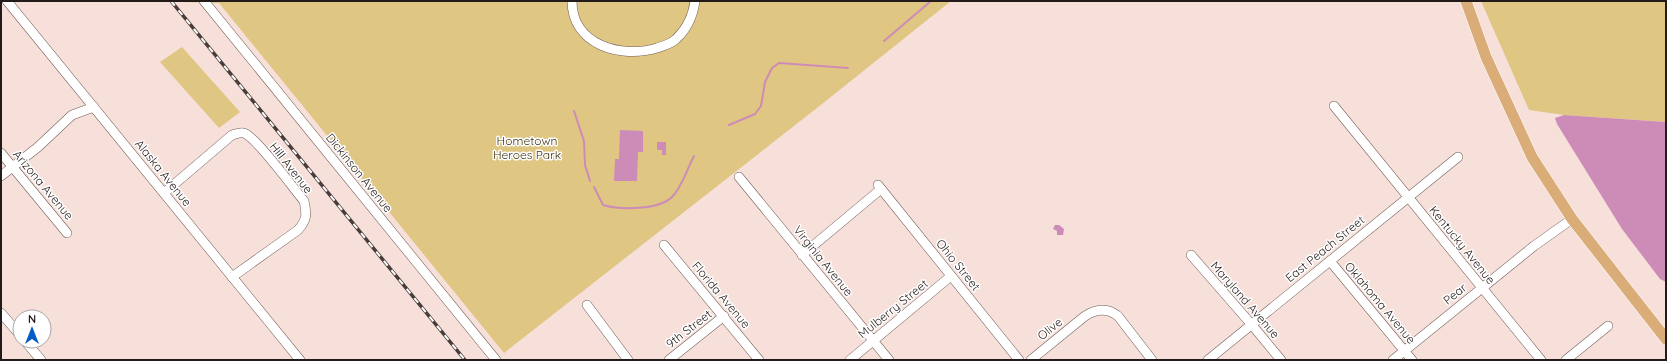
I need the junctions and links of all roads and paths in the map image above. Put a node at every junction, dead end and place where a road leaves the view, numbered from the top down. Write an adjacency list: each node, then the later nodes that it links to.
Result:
1 (7, 1): 7 (street, Alaska Avenue)
2 (204, 1): 36 (street, Dickinson Avenue)
3 (572, 1): 4 (street)
4 (695, 1)
5 (1466, 1): 15 (main road)
6 (1334, 106): 14 (street, Kentucky Avenue)
7 (94, 107): 10 (street); 13 (street, Alaska Avenue)
8 (1, 153): 10 (street, Arizona Avenue)
9 (1458, 157): 14 (street, East Peach Street)
10 (12, 167): 11 (street); 16 (street, Arizona Avenue)
11 (1, 176)
12 (739, 177): 18 (street, Virginia Avenue)
13 (164, 193): 22 (street, Alaska Avenue); 22 (street, Hill Avenue)
14 (1408, 198): 20 (street, East Peach Street); 23 (street, Kentucky Avenue)
15 (1572, 219): 23 (street, Pear); 30 (main road)
16 (67, 233)
17 (664, 245): 26 (street, Florida Avenue)
18 (802, 255): 21 (street, Ohio Street); 31 (street, Virginia Avenue)
19 (1191, 255): 27 (street, Maryland Avenue)
20 (1330, 261): 27 (street, East Peach Street); 33 (street, Oklahoma Avenue)
21 (952, 276): 31 (street, Mulberry Street); 42 (street, Ohio Street)
22 (232, 277): 35 (street, Alaska Avenue)
23 (1482, 288): 33 (street, Pear); 49 (street, Kentucky Avenue)
24 (587, 305): 37 (street)
25 (1, 313): 28 (street)
26 (724, 316): 38 (street, 9th Street); 39 (street, Florida Avenue)
27 (1252, 325): 45 (street, East Peach Street); 46 (street, Maryland Avenue)
28 (12, 326)
29 (1608, 326): 50 (street)
30 (1666, 339)
31 (873, 341): 40 (street, Mulberry Street); 41 (street, Virginia Avenue)
32 (32, 349): 34 (street)
33 (1404, 351): 47 (street, Pear); 48 (street, Oklahoma Avenue)
34 (41, 360)
35 (300, 360)
36 (496, 360)
37 (628, 360)
38 (669, 360)
39 (759, 360)
40 (850, 360)
41 (889, 360)
42 (1019, 360)
43 (1031, 360): 44 (street, Olive)
44 (1152, 360)
45 (1208, 360)
46 (1281, 360)
47 (1393, 360)
48 (1412, 360)
49 (1541, 360)
50 (1566, 360)

